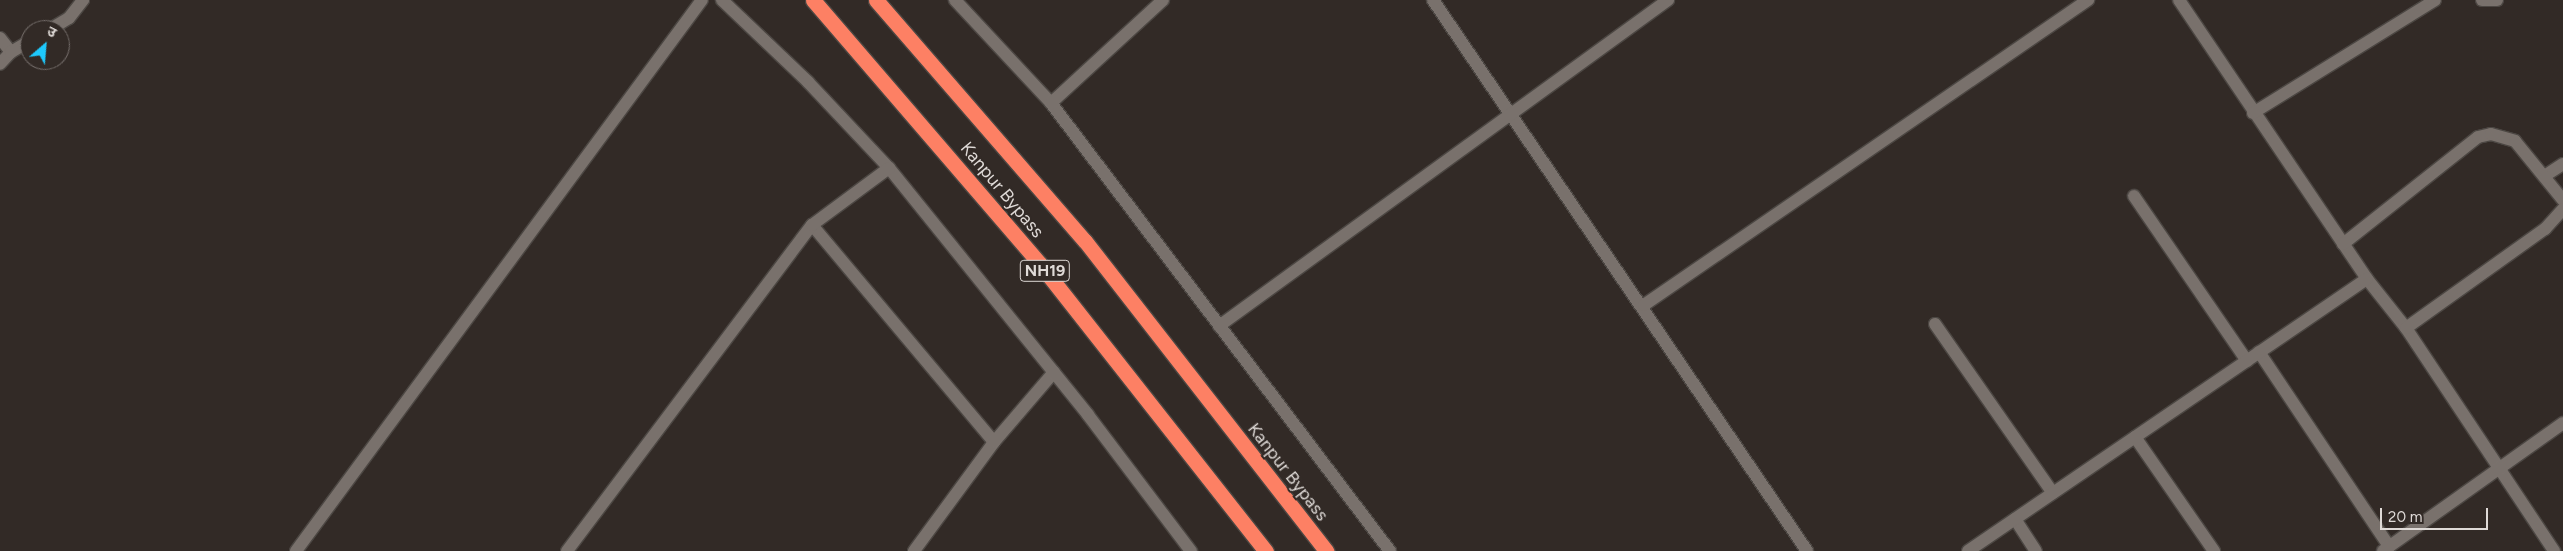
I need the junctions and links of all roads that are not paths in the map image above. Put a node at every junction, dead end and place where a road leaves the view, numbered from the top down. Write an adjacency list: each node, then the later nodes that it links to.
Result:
1 (83, 0): 15 (street)
2 (702, 0): 46 (street)
3 (722, 0): 24 (street)
4 (813, 0): 50 (highway, Kanpur Bypass / NH19)
5 (876, 0): 51 (highway, Kanpur Bypass / NH19)
6 (955, 0): 20 (street)
7 (1163, 0): 20 (street)
8 (1433, 0): 21 (street)
9 (1668, 0): 21 (street)
10 (2088, 0): 32 (street)
11 (2179, 0): 22 (street)
12 (2435, 0): 22 (street)
13 (2482, 0): 14 (street)
14 (2497, 0)
15 (66, 20)
16 (0, 38): 18 (street)
17 (20, 46): 18 (street)
18 (10, 52): 19 (street)
19 (0, 64)
20 (1051, 103): 34 (street)
21 (1511, 110): 32 (street); 34 (street)
22 (2253, 113): 30 (street)
23 (2563, 164): 25 (street)
24 (889, 168): 29 (street); 38 (street)
25 (2546, 175): 27 (street); 30 (street)
26 (2134, 196): 37 (street)
27 (2563, 200)
28 (2563, 209): 35 (street)
29 (812, 225): 41 (street); 47 (street)
30 (2343, 244): 31 (street)
31 (2367, 279): 35 (street); 36 (street)
32 (1644, 305): 53 (street)
33 (1935, 324): 43 (street)
34 (1219, 326): 52 (street)
35 (2406, 328): 42 (street)
36 (2259, 352): 37 (street); 45 (street)
37 (2247, 361): 40 (street)
38 (1054, 372): 41 (street); 49 (street)
39 (2563, 423): 42 (street)
40 (2135, 437): 43 (street); 56 (street)
41 (994, 442): 48 (street)
42 (2498, 469): 45 (street); 57 (street)
43 (2053, 493): 44 (street)
44 (2015, 519): 54 (street); 55 (street)
45 (2386, 549)
46 (296, 551)
47 (567, 551)
48 (914, 551)
49 (1191, 551)
50 (1266, 551)
51 (1326, 551)
52 (1390, 551)
53 (1807, 551)
54 (1968, 551)
55 (2036, 551)
56 (2214, 551)
57 (2554, 551)

